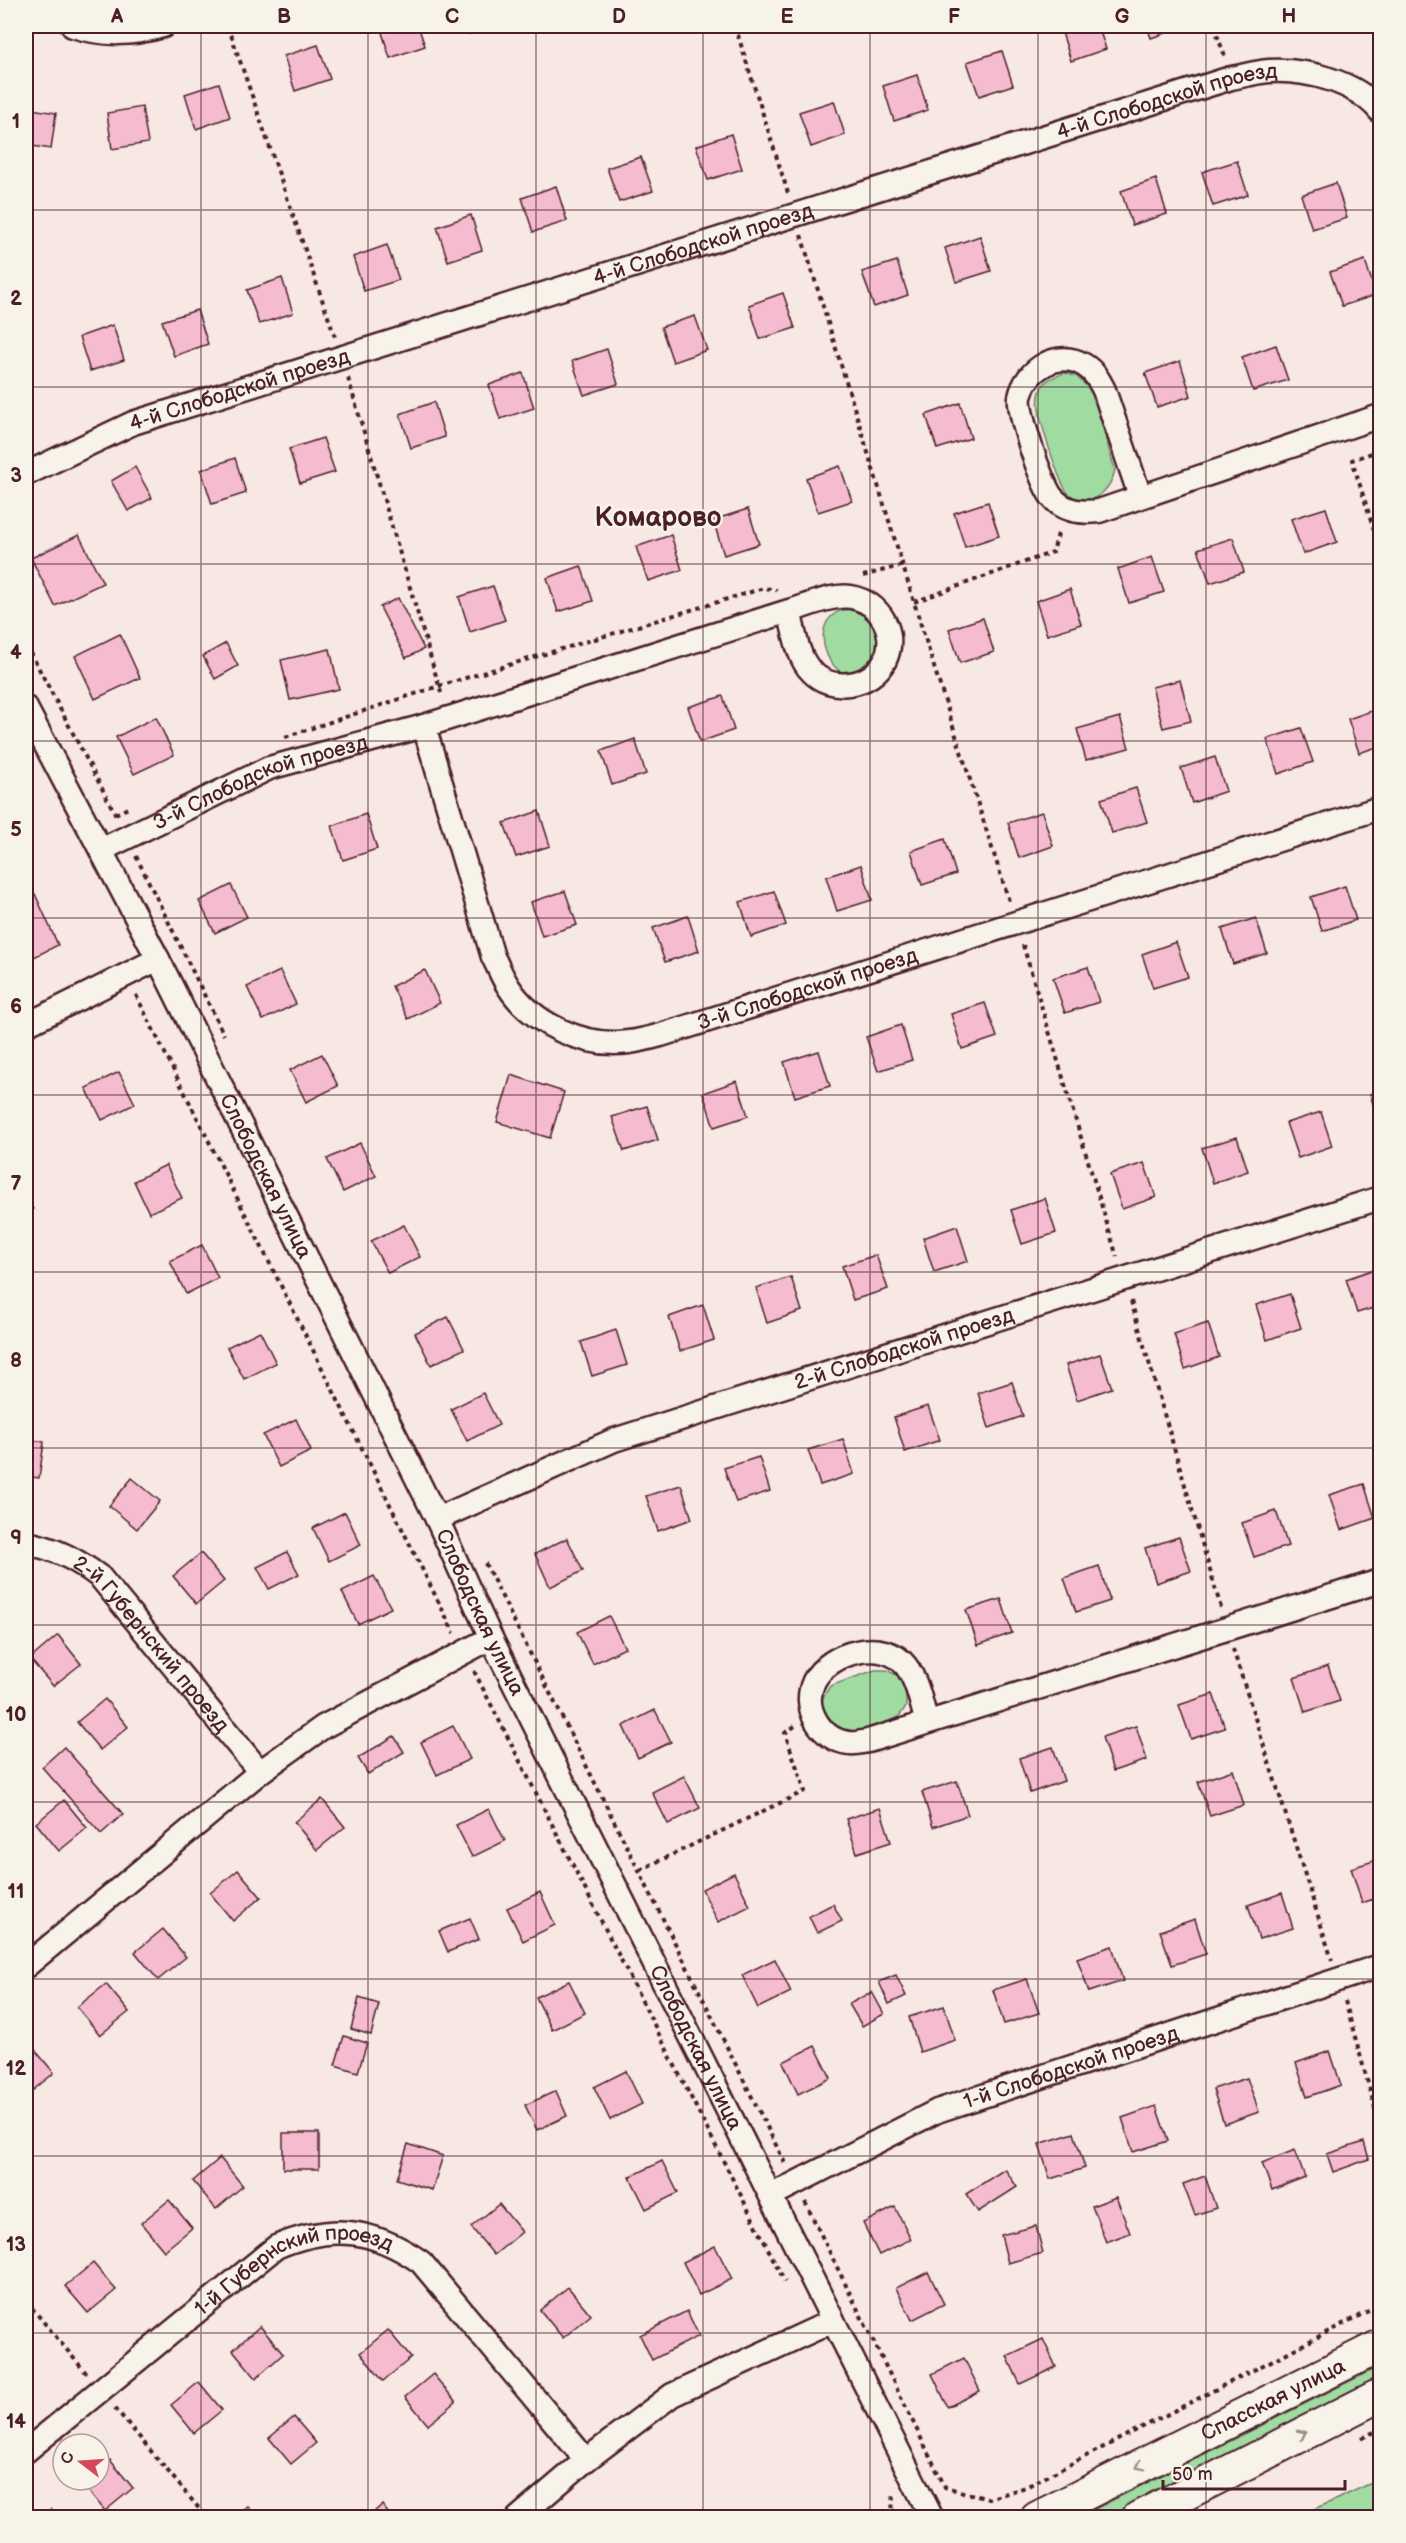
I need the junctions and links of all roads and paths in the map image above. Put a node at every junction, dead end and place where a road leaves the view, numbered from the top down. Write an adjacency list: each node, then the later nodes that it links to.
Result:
1 (73, 26): 2 (street)
2 (163, 26)
3 (735, 26): 7 (path)
4 (1214, 26): 5 (path)
5 (1231, 78): 6 (street, 4-й Слободской проезд); 7 (street, 4-й Слободской проезд)
6 (1380, 111)
7 (795, 214): 10 (street, 4-й Слободской проезд); 14 (path)
8 (1380, 416): 11 (street)
9 (1380, 450): 13 (path)
10 (26, 474)
11 (1140, 496): 12 (street); 12 (street)
12 (1066, 508): 17 (path)
13 (1380, 549)
14 (903, 565): 15 (path); 17 (path)
15 (861, 577)
16 (788, 601): 16 (street, 3-й Слободской проезд); 20 (street, 3-й Слободской проезд); 21 (path)
17 (914, 602): 27 (path)
18 (26, 644): 24 (path)
19 (26, 708): 26 (street, Слободская улица)
20 (424, 726): 25 (street, 3-й Слободской проезд); 27 (street, 3-й Слободской проезд)
21 (275, 742)
22 (136, 804): 24 (path)
23 (1380, 808): 27 (street, 3-й Слободской проезд)
24 (115, 814): 25 (path)
25 (127, 837): 26 (street, 3-й Слободской проезд); 31 (path)
26 (101, 850): 28 (street, Слободская улица)
27 (1016, 923): 33 (path)
28 (158, 959): 29 (street); 34 (street, Слободская улица)
29 (126, 975): 30 (street); 40 (path)
30 (26, 1025)
31 (227, 1040)
32 (1380, 1198): 33 (street, 2-й Слободской проезд)
33 (1124, 1279): 34 (street, 2-й Слободской проезд); 38 (path)
34 (437, 1520): 39 (street, Слободская улица)
35 (26, 1543): 43 (street, 2-й Губернский проезд)
36 (480, 1552): 44 (path)
37 (1380, 1581): 38 (street)
38 (1227, 1630): 42 (street); 47 (path)
39 (491, 1638): 40 (street); 50 (street, Слободская улица)
40 (464, 1652): 43 (street); 51 (path)
41 (812, 1715): 42 (street); 42 (street); 44 (path)
42 (927, 1722)
43 (260, 1772): 45 (street)
44 (640, 1870): 49 (path)
45 (26, 1966)
46 (1380, 1966): 47 (street, 1-й Слободской проезд)
47 (1338, 1978): 48 (path); 49 (street, 1-й Слободской проезд)
48 (1380, 2126)
49 (796, 2184): 50 (street, 1-й Слободской проезд); 52 (path)
50 (772, 2196): 53 (street, Слободская улица)
51 (788, 2289)
52 (1380, 2305)
53 (832, 2321): 57 (street); 59 (street, Слободская улица)
54 (1380, 2346): 60 (street, Спасская улица, one-way to 60)
55 (1380, 2395): 61 (street, Спасская улица, one-way to 55)
56 (26, 2451): 57 (street, 1-й Губернский проезд)
57 (586, 2460): 58 (street)
58 (518, 2517)
59 (932, 2517)
60 (1037, 2517)
61 (1138, 2517)

